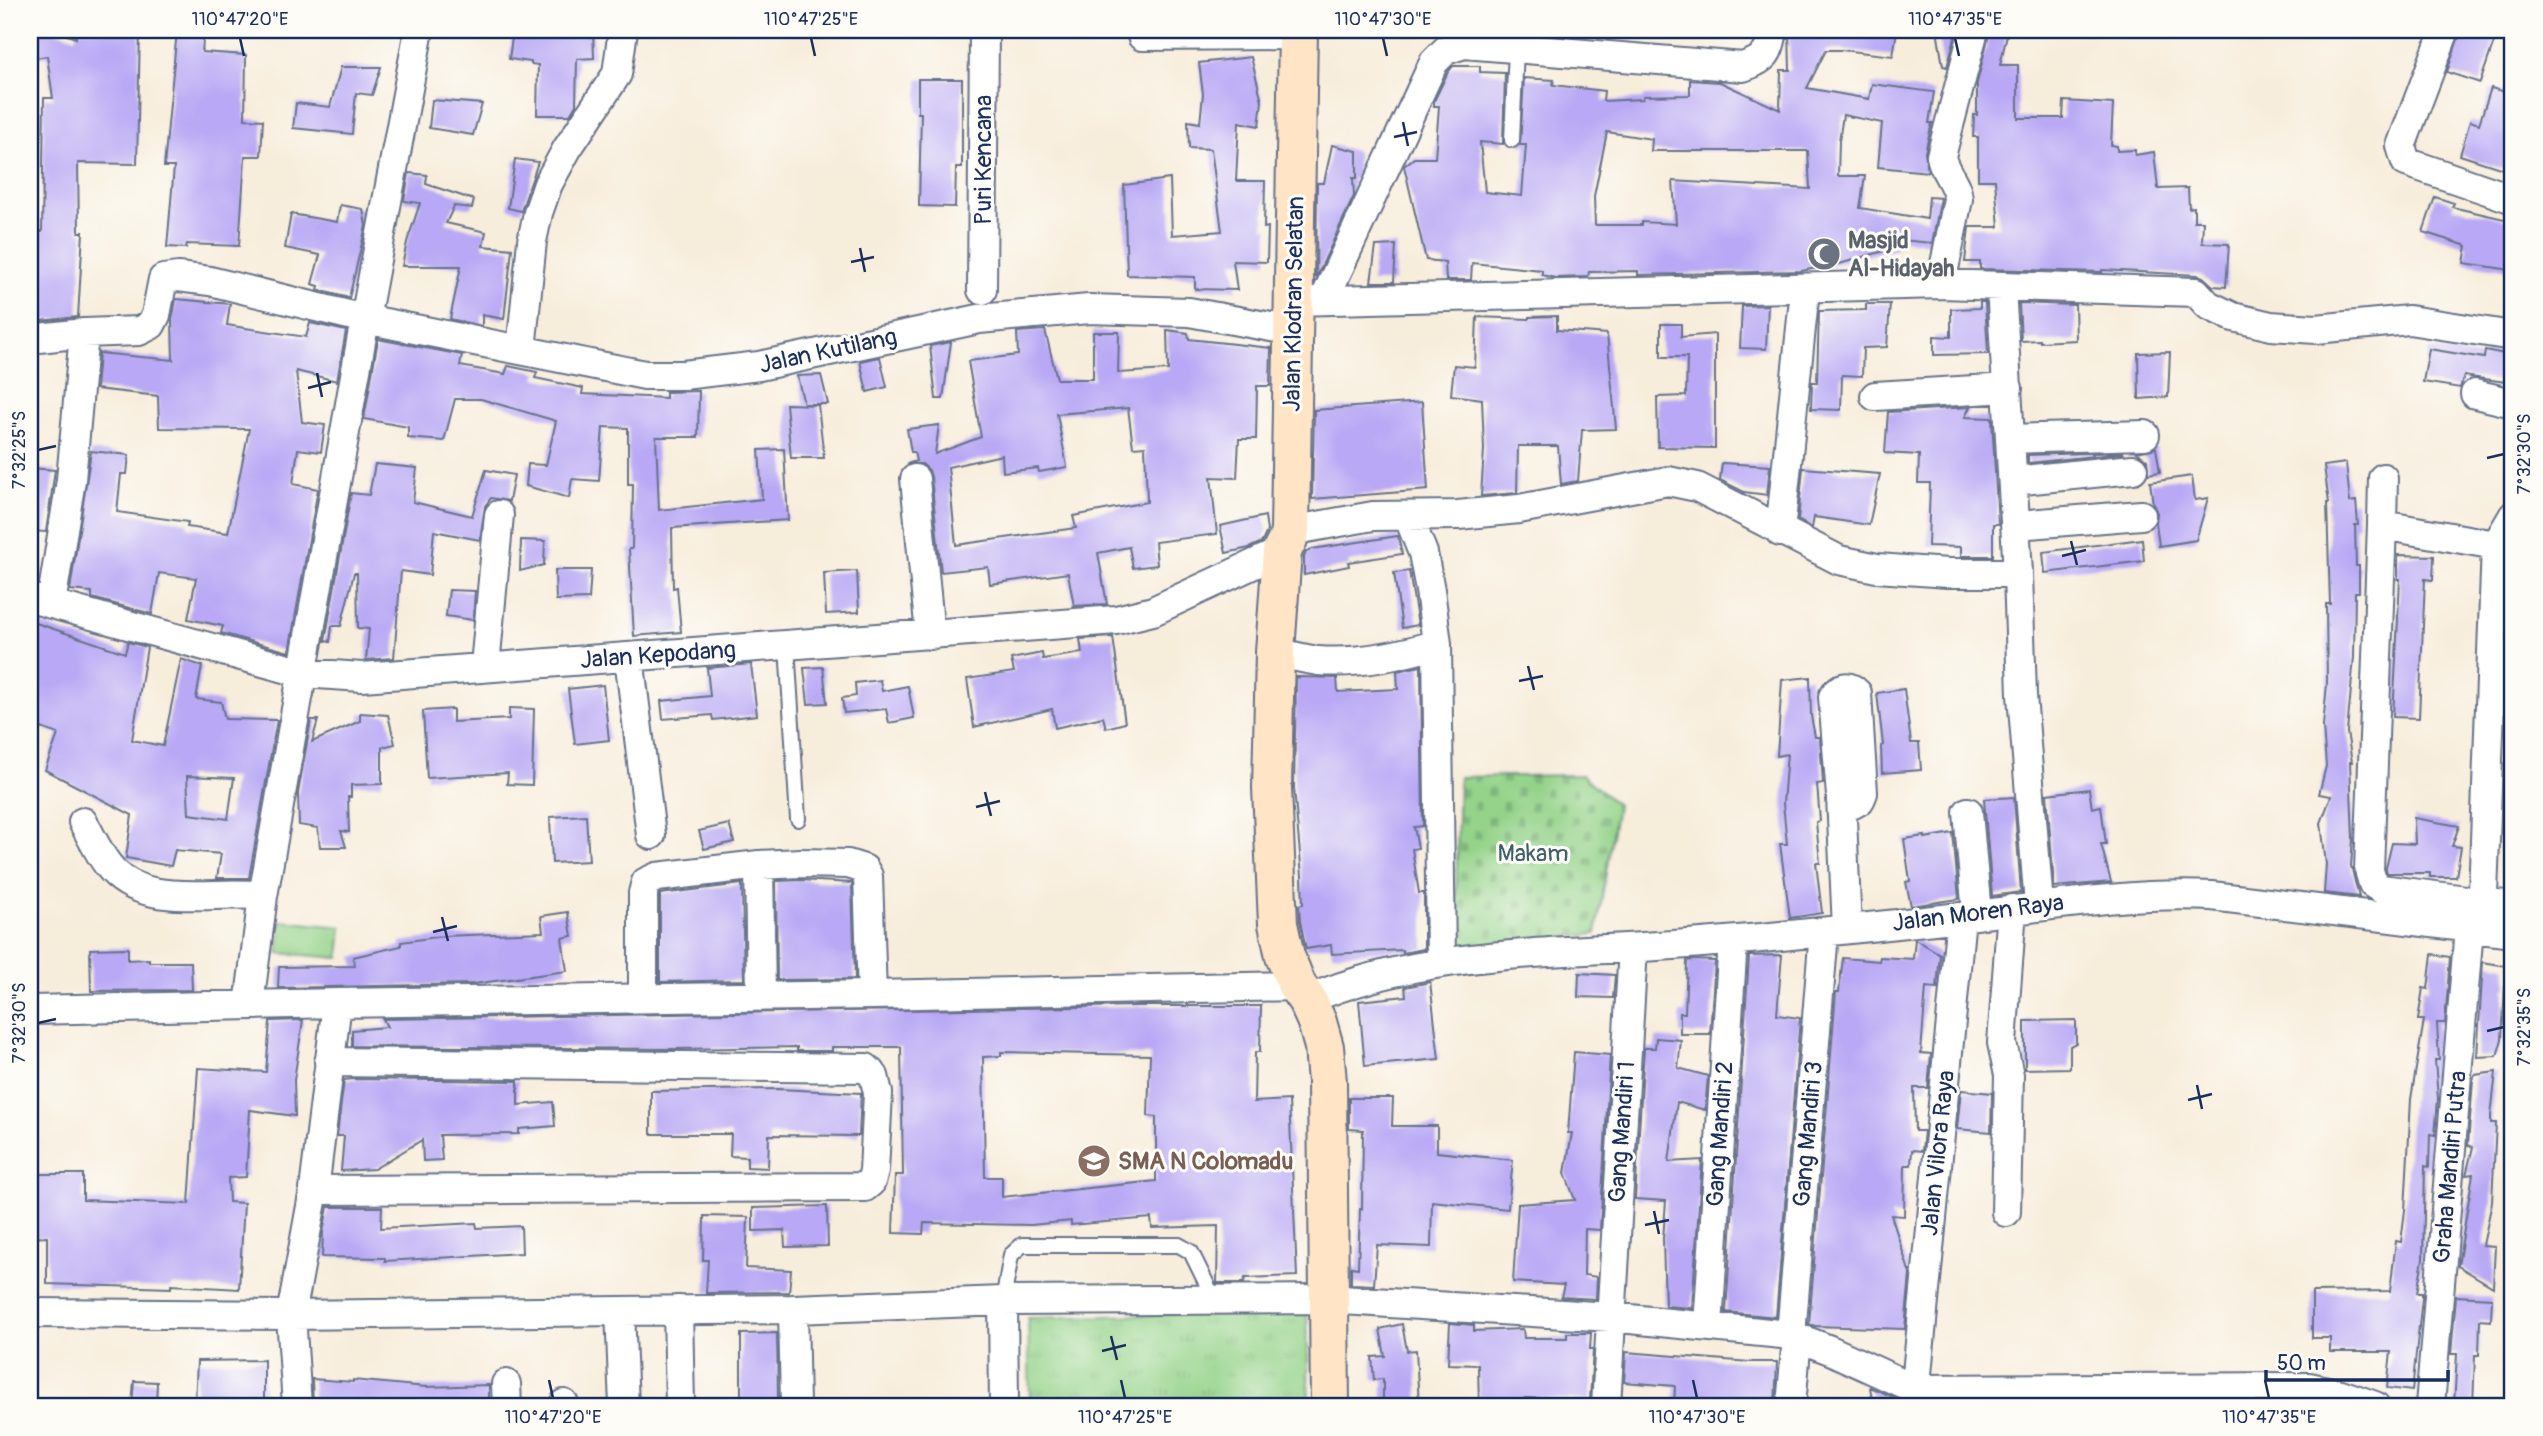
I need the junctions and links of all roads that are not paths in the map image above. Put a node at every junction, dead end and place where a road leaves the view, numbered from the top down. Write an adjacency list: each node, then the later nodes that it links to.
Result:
1 (419, 30): 17 (street)
2 (623, 30): 21 (street)
3 (984, 30): 15 (street, Puri Kencana)
4 (1142, 30): 8 (street)
5 (1773, 30): 9 (street)
6 (1975, 30): 12 (street)
7 (2445, 30): 11 (street)
8 (1298, 33): 16 (main road, Jalan Klodran Selatan)
9 (1516, 48): 10 (lane); 16 (street)
10 (1512, 140)
11 (2513, 199)
12 (1941, 284): 13 (street, Jalan Kutilang); 14 (street, Jalan Kutilang)
13 (2001, 286): 19 (street, Jalan Kutilang); 22 (street)
14 (1805, 289): 16 (street, Jalan Kutilang); 38 (street)
15 (982, 290)
16 (1304, 311): 21 (street, Jalan Kutilang); 40 (main road, Jalan Klodran Selatan)
17 (365, 318): 18 (street, Jalan Kutilang); 21 (street, Jalan Kutilang); 49 (street)
18 (84, 333): 20 (street); 42 (street)
19 (2513, 336)
20 (30, 339)
21 (521, 350)
22 (2008, 388): 24 (street); 27 (street)
23 (2475, 394): 25 (street)
24 (1875, 396)
25 (2513, 403)
26 (2145, 435): 27 (street)
27 (2011, 439): 31 (street)
28 (2133, 469): 31 (street)
29 (2383, 478): 36 (street)
30 (915, 479): 43 (street)
31 (2013, 481): 35 (street)
32 (499, 514): 48 (street)
33 (2141, 515): 35 (street)
34 (2513, 516): 39 (street)
35 (2016, 525): 41 (street)
36 (2382, 525): 39 (street); 60 (street)
37 (1414, 532): 38 (street, Jalan Kepodang); 40 (street, Jalan Kepodang); 44 (street)
38 (1780, 532): 41 (street, Jalan Kepodang)
39 (2504, 545): 60 (street, Graha Mandiri Putra)
40 (1282, 565): 43 (street, Jalan Kepodang); 46 (main road, Jalan Klodran Selatan)
41 (2018, 573): 58 (street)
42 (41, 601): 49 (street, Jalan Kepodang)
43 (930, 635): 45 (street, Jalan Kepodang)
44 (1437, 645): 46 (street); 65 (street)
45 (787, 646): 47 (street, Jalan Kepodang); 52 (lane)
46 (1275, 652): 66 (main road, Jalan Klodran Selatan)
47 (629, 657): 48 (street, Jalan Kepodang); 54 (street)
48 (485, 666): 49 (street, Jalan Kepodang)
49 (303, 673): 57 (street)
50 (1841, 796): 61 (street, Gang Mandiri 3)
51 (1968, 811): 59 (street, Jalan Vilora Raya)
52 (798, 819)
53 (83, 822): 57 (street)
54 (651, 835)
55 (760, 865): 67 (street); 68 (street); 69 (street)
56 (2513, 906): 60 (street)
57 (262, 907): 71 (street)
58 (2026, 907): 59 (street, Jalan Moren Raya); 60 (street, Jalan Moren Raya); 75 (street)
59 (1969, 916): 61 (street, Jalan Moren Raya); 87 (street, Jalan Vilora Raya)
60 (2478, 920): 62 (street, Jalan Moren Raya); 97 (street, Graha Mandiri Putra)
61 (1836, 930): 63 (street, Jalan Moren Raya); 86 (street, Gang Mandiri 3)
62 (2513, 933)
63 (1733, 941): 64 (street, Jalan Moren Raya); 85 (street, Gang Mandiri 2)
64 (1633, 947): 65 (street, Jalan Moren Raya); 84 (street, Gang Mandiri 1)
65 (1441, 961): 66 (street, Jalan Moren Raya)
66 (1302, 993): 67 (street); 77 (main road, Jalan Klodran Selatan)
67 (872, 995): 69 (street)
68 (643, 997): 69 (street); 70 (street)
69 (761, 997)
70 (337, 1003): 71 (street); 73 (street)
71 (248, 1005): 72 (street)
72 (30, 1010)
73 (329, 1062): 74 (street); 74 (street)
74 (314, 1190): 83 (street)
75 (2006, 1212)
76 (1214, 1299): 77 (street); 78 (street); 78 (lane)
77 (1327, 1299): 84 (street); 93 (main road, Jalan Klodran Selatan)
78 (1003, 1301): 79 (street); 92 (street)
79 (793, 1309): 80 (street); 91 (street)
80 (678, 1310): 81 (street); 90 (street)
81 (620, 1311): 83 (street); 89 (street)
82 (30, 1313): 83 (street)
83 (291, 1315): 88 (street)
84 (1610, 1317): 85 (street); 94 (street, Gang Mandiri 1)
85 (1707, 1326): 86 (street)
86 (1794, 1336): 87 (street); 95 (street, Gang Mandiri 3)
87 (1914, 1398): 96 (street)
88 (297, 1406)
89 (624, 1406)
90 (680, 1406)
91 (795, 1406)
92 (1004, 1406)
93 (1330, 1406)
94 (1606, 1406)
95 (1791, 1406)
96 (2375, 1406)
97 (2430, 1406)

